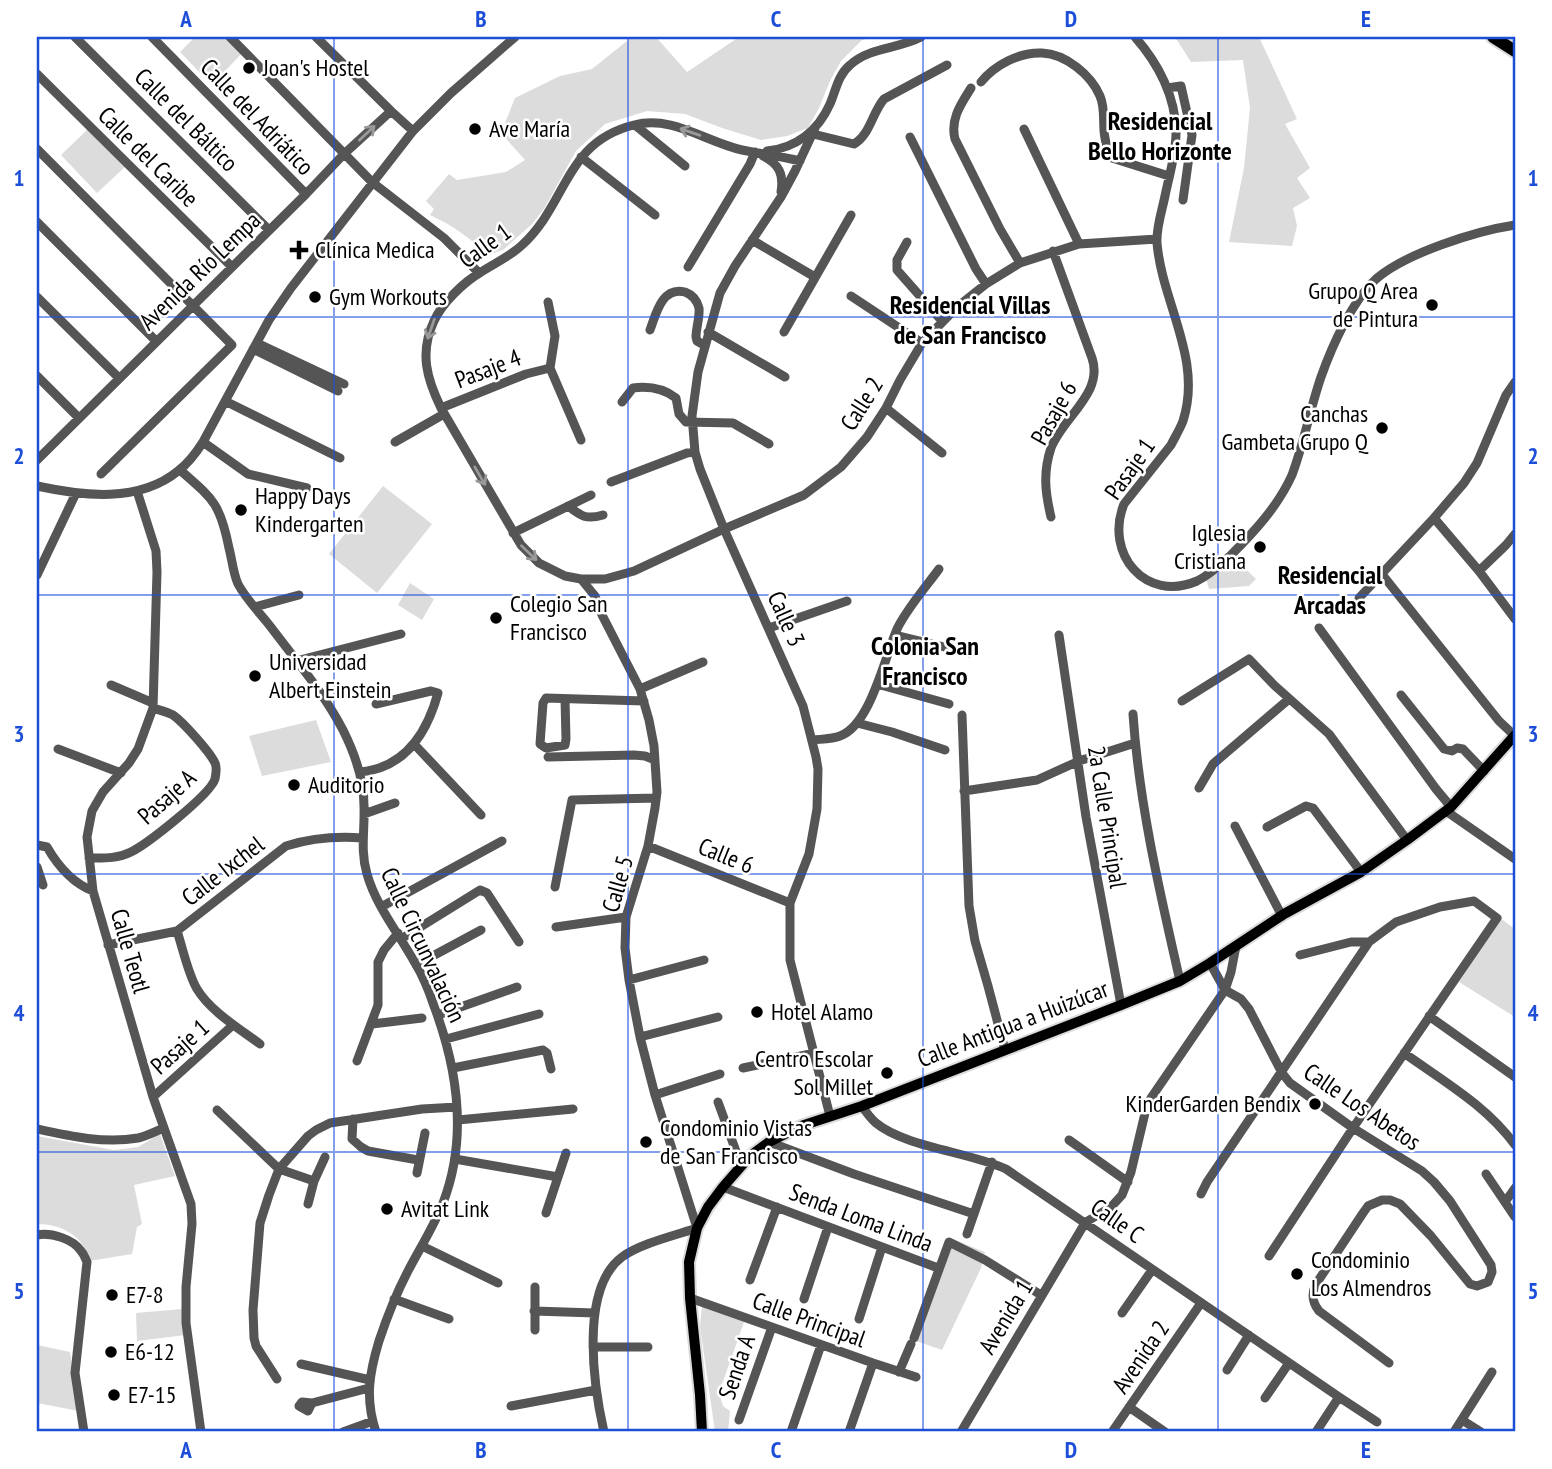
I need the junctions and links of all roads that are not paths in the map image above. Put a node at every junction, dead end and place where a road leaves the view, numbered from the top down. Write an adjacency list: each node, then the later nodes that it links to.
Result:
1 (75, 37): 36 (street, Calle del Báltico)
2 (152, 37): 29 (street, Calle del Adriático)
3 (229, 37): 23 (street)
4 (316, 37): 15 (street)
5 (515, 37): 18 (street)
6 (921, 37): 19 (street)
7 (1135, 37): 14 (street, Pasaje 1)
8 (1493, 37): 9 (highway)
9 (1515, 51)
10 (947, 65): 19 (street)
11 (37, 74): 43 (street, Calle del Caribe)
12 (981, 82): 27 (street)
13 (971, 88): 42 (street)
14 (1167, 88): 27 (street, Pasaje 1); 31 (street)
15 (391, 111): 18 (street); 23 (street, Avenida Río Lempa, one-way to 15)
16 (635, 125): 22 (street, Calle 1, one-way to 16); 24 (street, Calle 1); 26 (street)
17 (1024, 129): 40 (street)
18 (413, 131): 28 (street)
19 (814, 131): 22 (street); 25 (street)
20 (910, 138): 47 (street)
21 (37, 149): 51 (street)
22 (755, 152): 25 (street, Calle 1); 30 (street); 44 (street)
23 (344, 154): 28 (street); 29 (street, Avenida Río Lempa)
24 (581, 158): 32 (street); 45 (street, Calle 1)
25 (800, 161): 30 (street, Calle 3)
26 (685, 166)
27 (1169, 176): 37 (street, Pasaje 1)
28 (372, 182): 45 (street); 59 (street)
29 (306, 194): 36 (street, Avenida Río Lempa)
30 (781, 197): 38 (street, Calle 3)
31 (1183, 200)
32 (655, 215)
33 (851, 215): 46 (street)
34 (37, 222): 56 (street)
35 (1515, 225): 37 (street, Pasaje 1)
36 (269, 230): 43 (street, Avenida Río Lempa)
37 (1157, 239): 40 (street, Calle 2)
38 (752, 240): 46 (street); 54 (street, Calle 3)
39 (907, 242): 52 (street)
40 (1079, 244): 41 (street, Calle 2)
41 (1053, 251): 42 (street, Calle 2); 90 (street, Pasaje 6)
42 (1020, 262): 47 (street, Calle 2)
43 (232, 267): 51 (street, Avenida Río Lempa)
44 (688, 267)
45 (479, 273): 69 (street, Calle 1, one-way to 69)
46 (815, 277): 55 (street)
47 (986, 284): 52 (street, Calle 2)
48 (851, 296): 57 (street)
49 (37, 297): 63 (street)
50 (548, 302): 60 (street, Pasaje 4)
51 (193, 304): 56 (street, Avenida Río Lempa); 81 (street)
52 (942, 321): 57 (street, Calle 2)
53 (650, 330): 58 (street)
54 (708, 332): 58 (street, Calle 3); 62 (street)
55 (784, 332)
56 (156, 341): 63 (street, Avenida Río Lempa)
57 (922, 343): 68 (street, Calle 2)
58 (704, 345): 71 (street, Calle 3)
59 (257, 347): 65 (street); 66 (street)
60 (550, 368): 69 (street, Pasaje 4); 72 (street, Pasaje 4)
61 (37, 376): 70 (street)
62 (785, 377)
63 (119, 378): 70 (street, Avenida Río Lempa)
64 (1515, 382): 91 (street)
65 (341, 388)
66 (226, 401): 73 (street); 79 (street)
67 (622, 402): 71 (street)
68 (887, 408): 77 (street); 92 (street, Calle 2)
69 (442, 411): 74 (street, Pasaje 4); 93 (street, Calle 1, one-way to 93)
70 (79, 418): 78 (street, Avenida Río Lempa)
71 (693, 423): 75 (street); 76 (street, Calle 3)
72 (581, 440)
73 (204, 442): 80 (street); 84 (street)
74 (395, 442)
75 (769, 444)
76 (695, 452): 82 (street); 92 (street, Calle 3)
77 (942, 453)
78 (38, 458)
79 (341, 458)
80 (180, 470): 85 (street); 105 (street, Calle Circunvalación)
81 (101, 474)
82 (611, 482)
83 (37, 486): 86 (street)
84 (307, 488)
85 (137, 491): 86 (street); 125 (street, Calle Teotl)
86 (76, 494): 98 (street)
87 (591, 495): 88 (street)
88 (568, 506): 89 (street); 93 (street)
89 (603, 515)
90 (1051, 517)
91 (1434, 518): 96 (street); 97 (street)
92 (724, 529): 100 (street, Calle 2); 107 (street, Calle 3)
93 (513, 533): 99 (street, Calle 1, one-way to 99)
94 (1515, 534): 96 (street)
95 (939, 569): 110 (street)
96 (1479, 571): 106 (street)
97 (1381, 573): 103 (street); 129 (street)
98 (37, 575)
99 (581, 579): 100 (street, Calle 2); 102 (street, Calle 5)
100 (605, 579): 102 (street)
101 (299, 595): 105 (street)
102 (595, 596): 117 (street, Calle 5)
103 (1359, 598)
104 (848, 601): 107 (street)
105 (255, 607): 113 (street, Calle Circunvalación)
106 (1515, 619)
107 (769, 628): 130 (street, Calle 3)
108 (1319, 628): 145 (street)
109 (401, 634): 113 (street)
110 (895, 635): 112 (street); 115 (street)
111 (1059, 635): 137 (street, 2a Calle Principal)
112 (969, 653)
113 (296, 661): 139 (street, Calle Circunvalación)
114 (703, 662): 117 (street)
115 (877, 684): 124 (street); 128 (street)
116 (111, 685): 125 (street, Pasaje A)
117 (640, 689): 121 (street, Calle 5)
118 (1401, 695): 138 (street)
119 (565, 699): 119 (street); 121 (street)
120 (1289, 699): 122 (street); 141 (street); 151 (street)
121 (644, 701): 136 (street, Calle 5)
122 (1182, 701)
123 (376, 704): 132 (street)
124 (949, 704)
125 (153, 705): 140 (street, Calle Teotl); 155 (street, Pasaje A)
126 (1133, 714): 131 (street)
127 (962, 715): 142 (street)
128 (857, 723): 130 (street); 134 (street)
129 (1515, 736): 138 (main road, Calle Antigua a Huizúcar)
130 (813, 740): 162 (street, Calle 3)
131 (1135, 743): 137 (street); 179 (street)
132 (414, 744): 139 (street); 147 (street)
133 (58, 749): 140 (street)
134 (945, 750)
135 (548, 757): 136 (street)
136 (655, 760): 143 (street, Calle 5)
137 (1079, 761): 142 (street); 182 (street, 2a Calle Principal)
138 (1484, 771): 145 (main road, Calle Antigua a Huizúcar)
139 (360, 772): 146 (street, Calle Circunvalación)
140 (121, 773): 155 (street, Calle Teotl)
141 (1199, 788)
142 (964, 791): 193 (street)
143 (656, 798): 154 (street, Calle 5); 160 (street)
144 (395, 803): 146 (street)
145 (1449, 809): 151 (main road, Calle Antigua a Huizúcar); 156 (street)
146 (364, 814): 150 (street, Calle Circunvalación)
147 (481, 815)
148 (1235, 827): 164 (street)
149 (1268, 827): 158 (street)
150 (362, 838): 163 (street, Calle Circunvalación); 168 (street, Calle Ixchel)
151 (1407, 840): 158 (main road, Calle Antigua a Huizúcar)
152 (502, 841): 163 (street)
153 (37, 845): 161 (street)
154 (649, 846): 162 (street, Calle 6); 165 (street, Calle 5)
155 (89, 858): 161 (street, Calle Teotl)
156 (1515, 859)
157 (37, 867): 159 (street)
158 (1361, 872): 164 (main road, Calle Antigua a Huizúcar)
159 (43, 885)
160 (555, 887)
161 (93, 891): 172 (street, Calle Teotl)
162 (790, 903): 194 (street, Calle 3)
163 (382, 907): 169 (street, Calle Circunvalación)
164 (1282, 916): 173 (main road, Calle Antigua a Huizúcar)
165 (626, 917): 166 (street); 178 (street, Calle 5)
166 (556, 927)
167 (481, 930): 177 (street)
168 (177, 931): 172 (street, Calle Ixchel); 189 (street)
169 (399, 936): 170 (street); 177 (street, Calle Circunvalación); 188 (street)
170 (519, 942)
171 (1369, 942): 174 (street); 185 (street); 200 (street)
172 (108, 945): 204 (street, Calle Teotl)
173 (1236, 946): 176 (main road, Calle Antigua a Huizúcar); 181 (street)
174 (1300, 955)
175 (704, 960): 178 (street)
176 (1210, 963): 179 (main road, Calle Antigua a Huizúcar); 181 (street, Calle Los Abetos)
177 (416, 965): 184 (street, Calle Circunvalación)
178 (629, 980): 190 (street, Calle 5)
179 (1180, 981): 182 (main road, Calle Antigua a Huizúcar)
180 (517, 987): 184 (street)
181 (1225, 990): 200 (street, Calle Los Abetos); 231 (street)
182 (1121, 1006): 193 (main road, Calle Antigua a Huizúcar)
183 (539, 1014): 191 (street)
184 (438, 1015): 191 (street, Calle Circunvalación)
185 (1429, 1016): 195 (street); 202 (street)
186 (718, 1017): 190 (street)
187 (422, 1018): 188 (street)
188 (372, 1024): 196 (street)
189 (233, 1025): 192 (street); 204 (street, Pasaje 1)
190 (640, 1037): 203 (street, Calle 5)
191 (446, 1039): 197 (street, Calle Circunvalación)
192 (260, 1044)
193 (1004, 1050): 206 (main road, Calle Antigua a Huizúcar)
194 (815, 1053): 198 (street); 210 (street, Calle 3)
195 (1404, 1053): 214 (street); 219 (street)
196 (357, 1061)
197 (453, 1068): 199 (street); 207 (street, Calle Circunvalación)
198 (743, 1068)
199 (551, 1069)
200 (1282, 1073): 214 (street, Calle Los Abetos); 234 (street)
201 (720, 1074): 203 (street)
202 (1515, 1077)
203 (654, 1094): 243 (street, Calle 5)
204 (153, 1097): 213 (street, Calle Teotl)
205 (718, 1102): 225 (street)
206 (862, 1106): 210 (main road, Calle Antigua a Huizúcar); 224 (street, Calle C)
207 (457, 1107): 211 (street); 212 (street, Calle Circunvalación)
208 (573, 1109): 212 (street)
209 (217, 1110): 226 (street)
210 (830, 1116): 218 (main road, Calle Antigua a Huizúcar)
211 (354, 1119): 222 (street); 226 (street)
212 (458, 1120): 223 (street, Calle Circunvalación)
213 (164, 1128): 215 (street); 292 (street, Calle Teotl)
214 (1353, 1128): 248 (street); 272 (street, Calle Los Abetos)
215 (37, 1129)
216 (425, 1133): 222 (street)
217 (1069, 1140): 231 (street)
218 (769, 1142): 225 (main road, Calle Antigua a Huizúcar); 239 (street)
219 (1515, 1146)
220 (566, 1153): 229 (street)
221 (325, 1157): 230 (street)
222 (418, 1160): 227 (street)
223 (455, 1160): 229 (street); 246 (street, Calle Circunvalación)
224 (992, 1163): 239 (street); 241 (street, Calle C)
225 (741, 1165): 232 (main road, Calle Antigua a Huizúcar)
226 (279, 1169): 230 (street); 278 (street)
227 (417, 1173)
228 (1486, 1174): 235 (street)
229 (558, 1177): 238 (street)
230 (314, 1181): 236 (street)
231 (1128, 1182): 241 (street)
232 (723, 1187): 237 (street, Senda Loma Linda); 243 (main road, Calle Antigua a Huizúcar)
233 (1515, 1188): 235 (street)
234 (1200, 1194)
235 (1505, 1202): 240 (street)
236 (308, 1204)
237 (776, 1207): 242 (street, Senda Loma Linda); 251 (street)
238 (546, 1213)
239 (974, 1214): 244 (street)
240 (1515, 1217)
241 (1086, 1222): 250 (street, Calle C); 254 (street, Avenida 1)
242 (828, 1227): 247 (street, Senda Loma Linda); 257 (street)
243 (697, 1228): 255 (main road, Calle Antigua a Huizúcar); 260 (street)
244 (967, 1234)
245 (37, 1235): 291 (street)
246 (422, 1245): 252 (street); 256 (street, Calle Circunvalación)
247 (882, 1247): 249 (street, Senda Loma Linda); 263 (street)
248 (1269, 1256)
249 (938, 1268): 254 (street, Senda Loma Linda); 275 (street)
250 (1152, 1269): 258 (street, Calle C); 261 (street)
251 (750, 1280)
252 (498, 1283)
253 (535, 1287): 259 (street)
254 (1041, 1295): 299 (street, Avenida 1)
255 (690, 1298): 264 (street, Calle Principal); 296 (main road, Calle Antigua a Huizúcar)
256 (394, 1299): 262 (street); 279 (street, Calle Circunvalación)
257 (804, 1299)
258 (1201, 1303): 266 (street, Calle C); 285 (street, Avenida 2)
259 (534, 1311): 260 (street); 265 (street)
260 (595, 1313): 268 (street)
261 (1122, 1313)
262 (449, 1319)
263 (859, 1319)
264 (772, 1327): 267 (street, Calle Principal); 286 (street, Senda A)
265 (535, 1330)
266 (1249, 1335): 271 (street, Calle C); 274 (street)
267 (821, 1345): 270 (street, Calle Principal); 297 (street)
268 (593, 1347): 269 (street); 280 (street)
269 (648, 1347)
270 (873, 1363): 275 (street, Calle Principal); 298 (street)
271 (1289, 1363): 281 (street, Calle C); 282 (street)
272 (1389, 1363)
273 (301, 1364): 279 (street)
274 (1227, 1370)
275 (899, 1372): 277 (street, Calle Principal)
276 (1492, 1372): 287 (street)
277 (916, 1377)
278 (277, 1379)
279 (369, 1384): 283 (street); 288 (street, Calle Circunvalación)
280 (596, 1390): 284 (street); 295 (street)
281 (1339, 1397): 289 (street, Calle C); 301 (street)
282 (1265, 1398)
283 (312, 1403)
284 (512, 1406)
285 (1129, 1407): 290 (street, Avenida 2); 300 (street)
286 (739, 1420)
287 (1462, 1420): 302 (street); 303 (street)
288 (373, 1421): 293 (street); 294 (street, Calle Circunvalación)
289 (1377, 1422)
290 (1116, 1431)
291 (83, 1432)
292 (201, 1432)
293 (343, 1432)
294 (376, 1432)
295 (604, 1432)
296 (702, 1432)
297 (791, 1432)
298 (849, 1432)
299 (961, 1432)
300 (1166, 1432)
301 (1316, 1432)
302 (1454, 1432)
303 (1481, 1432)

